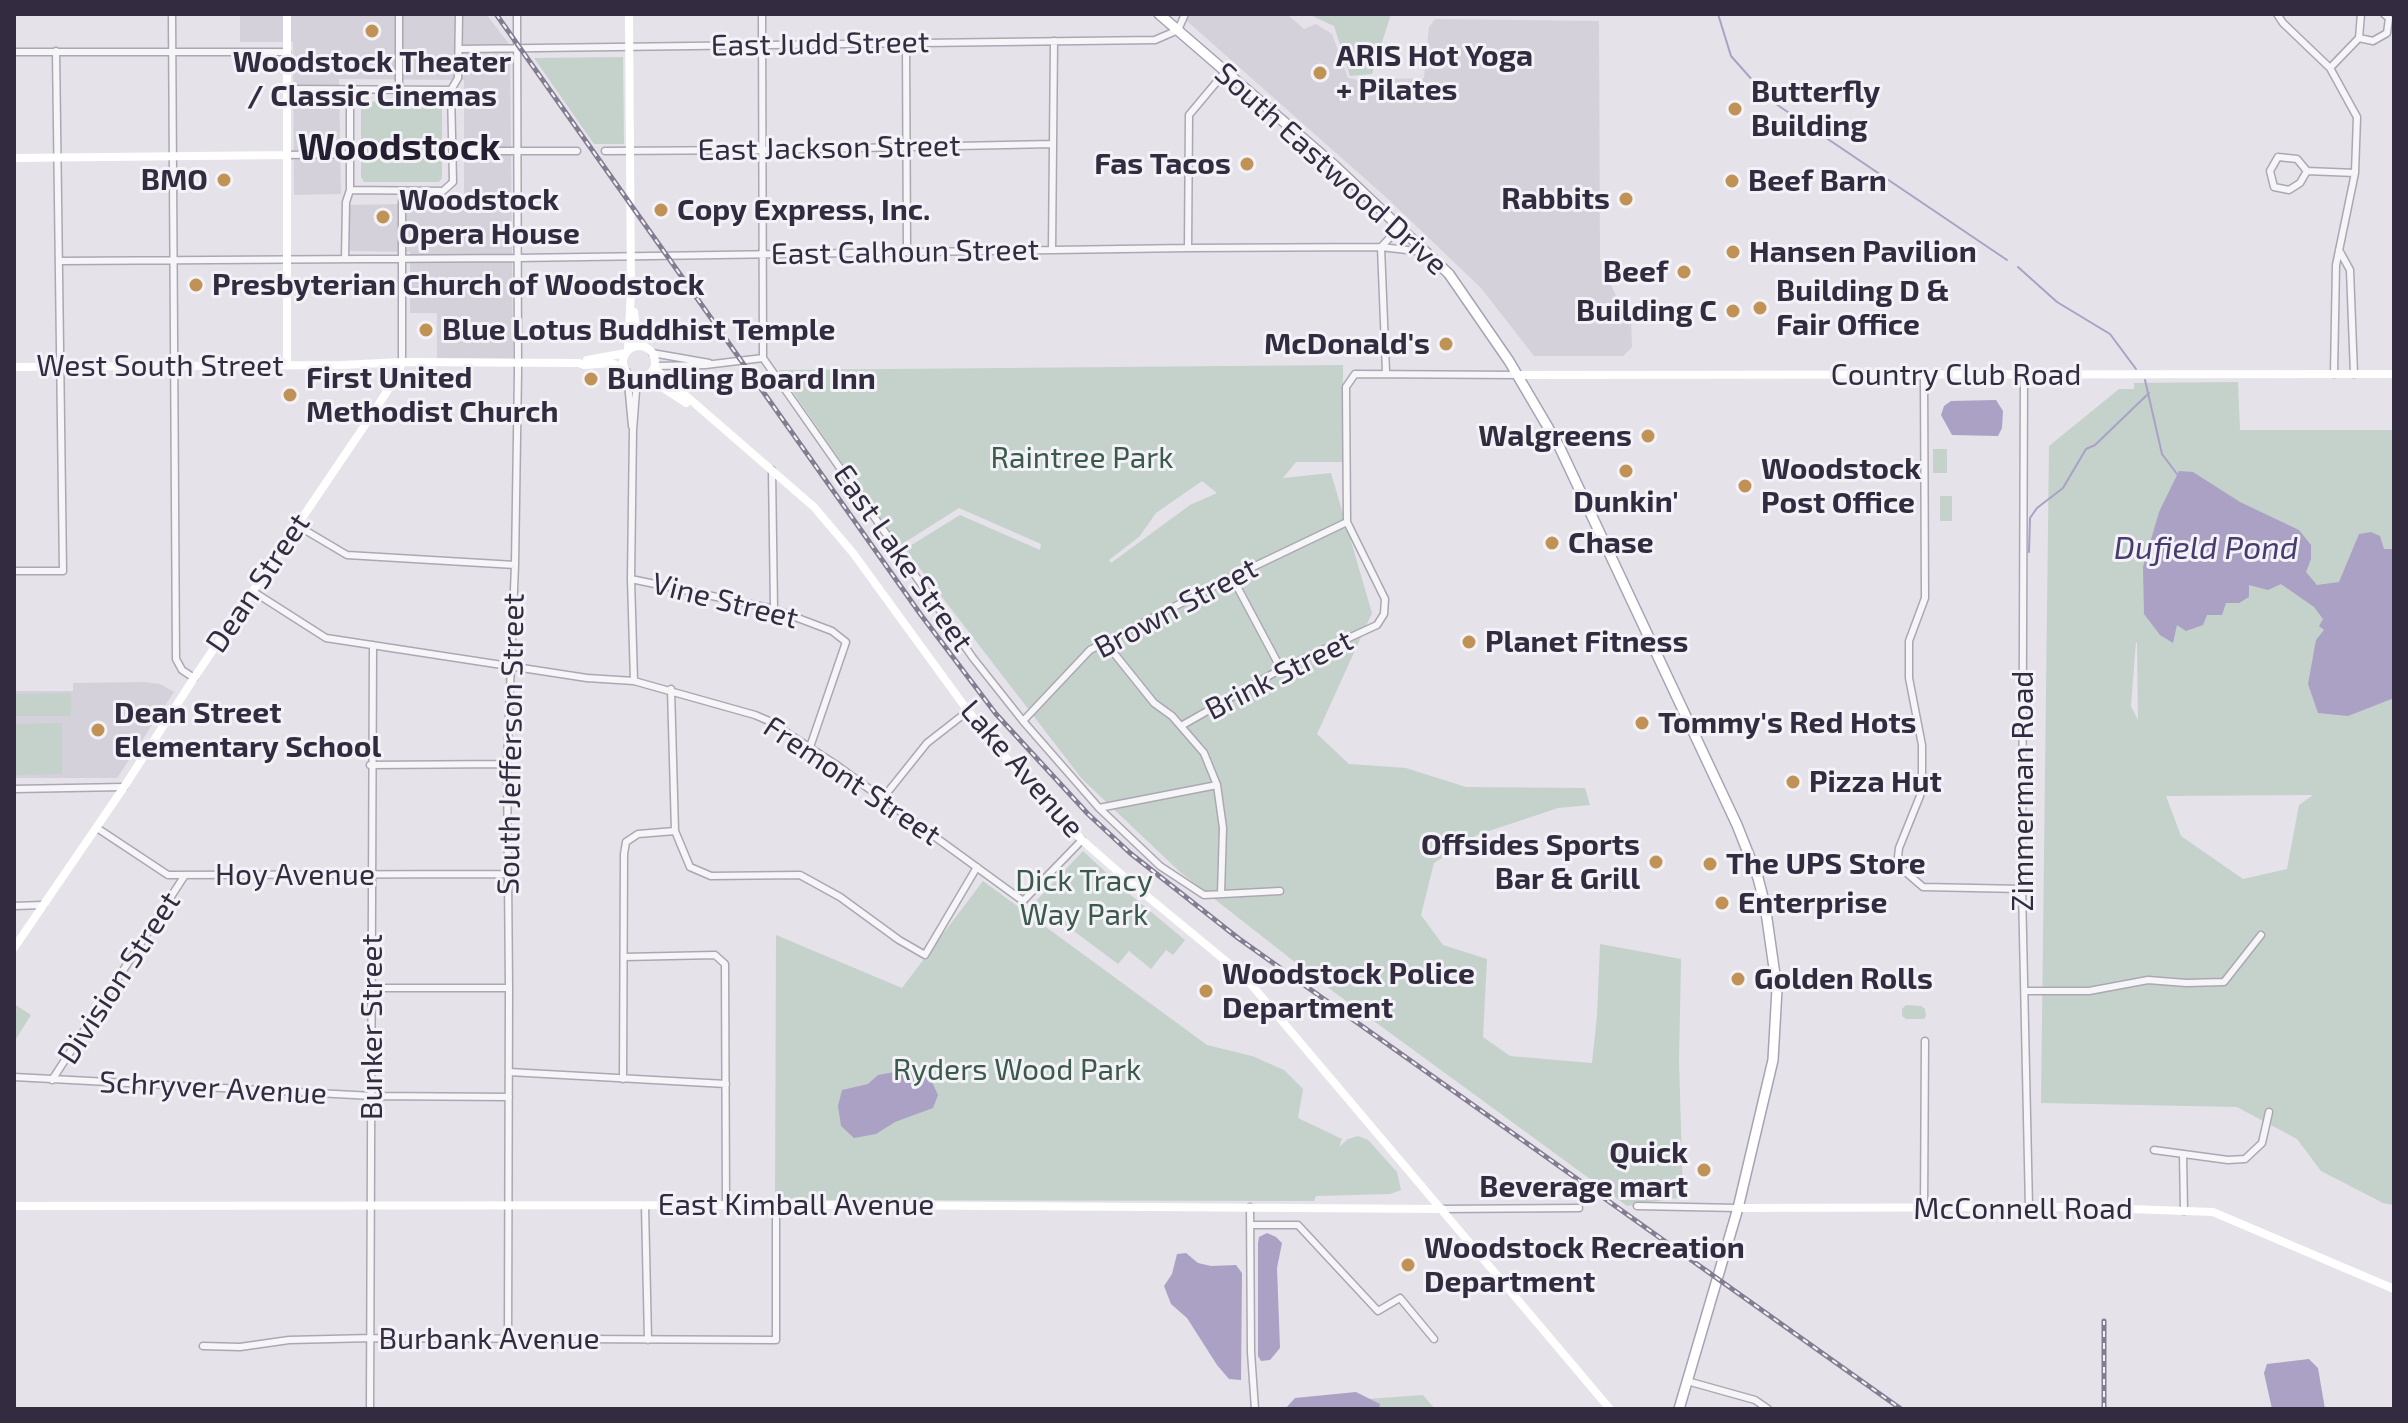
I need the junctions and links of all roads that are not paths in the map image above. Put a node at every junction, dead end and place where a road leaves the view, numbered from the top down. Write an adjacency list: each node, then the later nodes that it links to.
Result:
1 (172, 14): 23 (street)
2 (287, 14): 24 (street)
3 (399, 14): 28 (street)
4 (459, 14): 20 (street)
5 (517, 14): 19 (street, South Jefferson Street)
6 (629, 14): 18 (street)
7 (762, 14): 17 (street)
8 (1159, 14): 13 (main road, South Eastwood Drive)
9 (1185, 14): 13 (street)
10 (2277, 14): 25 (street)
11 (2361, 14): 14 (street)
12 (2384, 14): 14 (street)
13 (1178, 30): 15 (street, East Judd Street); 26 (main road, South Eastwood Drive)
14 (2359, 38): 25 (street)
15 (1054, 41): 16 (street, East Judd Street); 31 (street)
16 (906, 43): 17 (street, East Judd Street); 32 (street)
17 (762, 45): 18 (street, East Judd Street); 34 (street)
18 (629, 46): 19 (street, East Judd Street); 33 (street)
19 (517, 48): 20 (street, East Judd Street); 36 (street, South Jefferson Street)
20 (459, 49): 29 (street)
21 (56, 51): 22 (street); 23 (street); 43 (street)
22 (14, 52)
23 (172, 52): 24 (street); 41 (street)
24 (287, 52): 27 (street)
25 (2330, 68): 45 (street)
26 (1225, 72): 50 (main road, South Eastwood Drive); 52 (street)
27 (287, 89): 30 (street); 40 (street)
28 (399, 90): 29 (street); 30 (street)
29 (451, 90): 35 (street)
30 (350, 91): 39 (street)
31 (1053, 144): 32 (street, East Jackson Street); 53 (street)
32 (907, 146): 34 (street, East Jackson Street); 55 (street)
33 (630, 150): 34 (street, East Jackson Street); 38 (street, East Jackson Street); 58 (street)
34 (762, 150): 57 (street)
35 (453, 151): 36 (street); 48 (street)
36 (516, 151): 37 (street); 60 (street, South Jefferson Street)
37 (577, 151)
38 (605, 151)
39 (350, 154): 40 (street); 46 (street)
40 (287, 155): 41 (street); 64 (street)
41 (173, 156): 43 (street); 62 (street)
42 (14, 158): 43 (street)
43 (57, 158): 63 (street)
44 (2307, 171): 44 (street); 45 (street)
45 (2355, 173): 54 (street)
46 (350, 190): 47 (street); 61 (street)
47 (391, 191): 48 (street); 49 (street)
48 (410, 191): 49 (street)
49 (402, 201): 59 (street, Dean Street)
50 (1399, 228): 51 (street); 56 (main road, South Eastwood Drive)
51 (1381, 247): 52 (street, East Calhoun Street); 56 (street, East Calhoun Street); 80 (street)
52 (1188, 248): 53 (street, East Calhoun Street)
53 (1052, 250): 55 (street, East Calhoun Street)
54 (2339, 250): 81 (street); 82 (street)
55 (907, 251): 57 (street, East Calhoun Street)
56 (1425, 252): 84 (main road, South Eastwood Drive)
57 (764, 254): 58 (street, East Calhoun Street); 69 (street)
58 (630, 256): 60 (street, East Calhoun Street); 65 (street)
59 (402, 258): 60 (street, East Calhoun Street); 61 (street, East Calhoun Street); 70 (street, Dean Street)
60 (517, 258): 71 (street, South Jefferson Street)
61 (345, 259): 64 (street, East Calhoun Street)
62 (172, 260): 63 (street, East Calhoun Street); 64 (street, East Calhoun Street); 75 (street)
63 (60, 261): 74 (street)
64 (287, 261): 76 (street)
65 (631, 291): 66 (street); 67 (street)
66 (644, 346): 67 (street); 68 (street)
67 (627, 351): 72 (street); 79 (street)
68 (652, 353): 73 (street); 78 (street)
69 (763, 358): 73 (street); 107 (street, East Lake Street)
70 (402, 362): 71 (street, West South Street); 76 (street, West South Street); 92 (street, Dean Street)
71 (518, 363): 72 (street, West South Street); 93 (street, South Jefferson Street)
72 (579, 363): 79 (street)
73 (709, 363): 78 (street)
74 (62, 365): 75 (street, West South Street); 77 (street, West South Street); 94 (street)
75 (174, 365): 76 (street, West South Street); 103 (street)
76 (287, 365)
77 (14, 367)
78 (654, 367): 87 (street); 88 (street, Lake Avenue)
79 (626, 370): 87 (street); 89 (street)
80 (1386, 372): 84 (street); 91 (street)
81 (2334, 374): 82 (street, Country Club Road); 85 (street, Country Club Road)
82 (2354, 374): 83 (street, Country Club Road)
83 (2394, 374)
84 (1519, 375): 86 (street, Country Club Road); 154 (main road, South Eastwood Drive)
85 (2024, 375): 86 (street, Country Club Road); 124 (street, Zimmerman Road)
86 (1924, 376): 124 (street)
87 (644, 377): 88 (street, Lake Avenue); 89 (street)
88 (697, 408): 90 (street, Lake Avenue)
89 (633, 430): 96 (street)
90 (772, 470): 98 (street); 106 (street, Lake Avenue)
91 (1347, 522): 95 (street, Brown Street); 102 (street, Brink Street)
92 (298, 526): 93 (street); 97 (street, Dean Street)
93 (515, 565): 101 (street, South Jefferson Street)
94 (14, 571)
95 (1232, 577): 99 (street, Brown Street); 102 (street)
96 (631, 579): 98 (street, Vine Street); 104 (street)
97 (254, 592): 100 (street, Fremont Street); 103 (street, Dean Street)
98 (774, 609): 109 (street, Vine Street)
99 (1105, 642): 107 (street, Brown Street); 108 (street)
100 (373, 645): 101 (street, Fremont Street); 111 (street, Bunker Street)
101 (512, 667): 104 (street, Fremont Street); 110 (street, South Jefferson Street)
102 (1281, 669): 108 (street, Brink Street)
103 (194, 678): 113 (street, Dean Street)
104 (634, 681): 105 (street, Fremont Street)
105 (671, 689): 109 (street, Fremont Street); 118 (street)
106 (968, 711): 115 (street); 119 (street, Lake Avenue)
107 (1023, 721): 116 (street, East Lake Street)
108 (1181, 726): 112 (street)
109 (810, 747): 115 (street, Fremont Street)
110 (507, 764): 111 (street); 122 (street, South Jefferson Street)
111 (370, 765): 121 (street, Bunker Street)
112 (1217, 785): 116 (street); 126 (street)
113 (124, 787): 114 (street); 117 (street, Dean Street)
114 (14, 789)
115 (883, 798): 120 (street, Fremont Street)
116 (1099, 808): 126 (street, East Lake Street)
117 (97, 828): 123 (street, Hoy Avenue); 127 (street, Dean Street)
118 (675, 831): 120 (street); 131 (street)
119 (1082, 840): 120 (street, Fremont Street); 156 (street, Lake Avenue)
120 (977, 867)
121 (371, 874): 122 (street, Hoy Avenue); 123 (street, Hoy Avenue); 132 (street, Bunker Street)
122 (507, 874): 133 (street, South Jefferson Street)
123 (185, 875): 139 (street, Division Street)
124 (2022, 889): 134 (street, Zimmerman Road)
125 (1280, 891): 126 (street, East Lake Street)
126 (1221, 894)
127 (43, 905): 128 (street); 130 (street, Dean Street)
128 (14, 906)
129 (2261, 935): 134 (street)
130 (14, 948)
131 (624, 957): 138 (street); 140 (street)
132 (373, 988): 133 (street); 141 (street, Bunker Street)
133 (509, 988): 136 (street, South Jefferson Street)
134 (2026, 991): 155 (street, Zimmerman Road)
135 (1925, 1041): 157 (street)
136 (509, 1072): 138 (street); 142 (street, South Jefferson Street)
137 (14, 1077): 139 (street, Schryver Avenue)
138 (623, 1079): 140 (street)
139 (52, 1080): 141 (street, Schryver Avenue)
140 (726, 1084): 148 (street)
141 (373, 1096): 142 (street, Schryver Avenue); 146 (street, Bunker Street)
142 (509, 1097): 147 (street, South Jefferson Street)
143 (2269, 1112): 145 (street)
144 (2154, 1150): 145 (street)
145 (2183, 1154): 158 (street)
146 (372, 1205): 147 (street, East Kimball Avenue); 149 (street, East Kimball Avenue); 163 (street, Bunker Street)
147 (508, 1205): 150 (street, East Kimball Avenue); 162 (street, South Jefferson Street)
148 (726, 1205): 150 (street, East Kimball Avenue); 152 (street, East Kimball Avenue)
149 (14, 1206)
150 (645, 1206): 165 (street)
151 (1637, 1206): 154 (street, McConnell Road)
152 (1250, 1207): 156 (street, East Kimball Avenue); 160 (street)
153 (1579, 1208): 156 (street, East Kimball Avenue)
154 (1738, 1208): 157 (street, McConnell Road); 167 (main road, South Eastwood Drive)
155 (2029, 1208): 157 (street, McConnell Road); 158 (street, McConnell Road)
156 (1442, 1209): 170 (street, Lake Avenue)
157 (1924, 1209)
158 (2184, 1211): 161 (street, McConnell Road)
159 (776, 1214): 165 (street, Burbank Avenue)
160 (1251, 1225): 164 (street); 169 (street)
161 (2394, 1289)
162 (508, 1337): 163 (street, Burbank Avenue); 165 (street, Burbank Avenue)
163 (372, 1338): 166 (street, Burbank Avenue); 168 (street, Bunker Street)
164 (1434, 1339)
165 (648, 1340)
166 (203, 1346)
167 (1687, 1381): 171 (main road, South Eastwood Drive); 172 (street)
168 (370, 1409)
169 (1255, 1409)
170 (1610, 1409)
171 (1679, 1409)
172 (1768, 1409)

